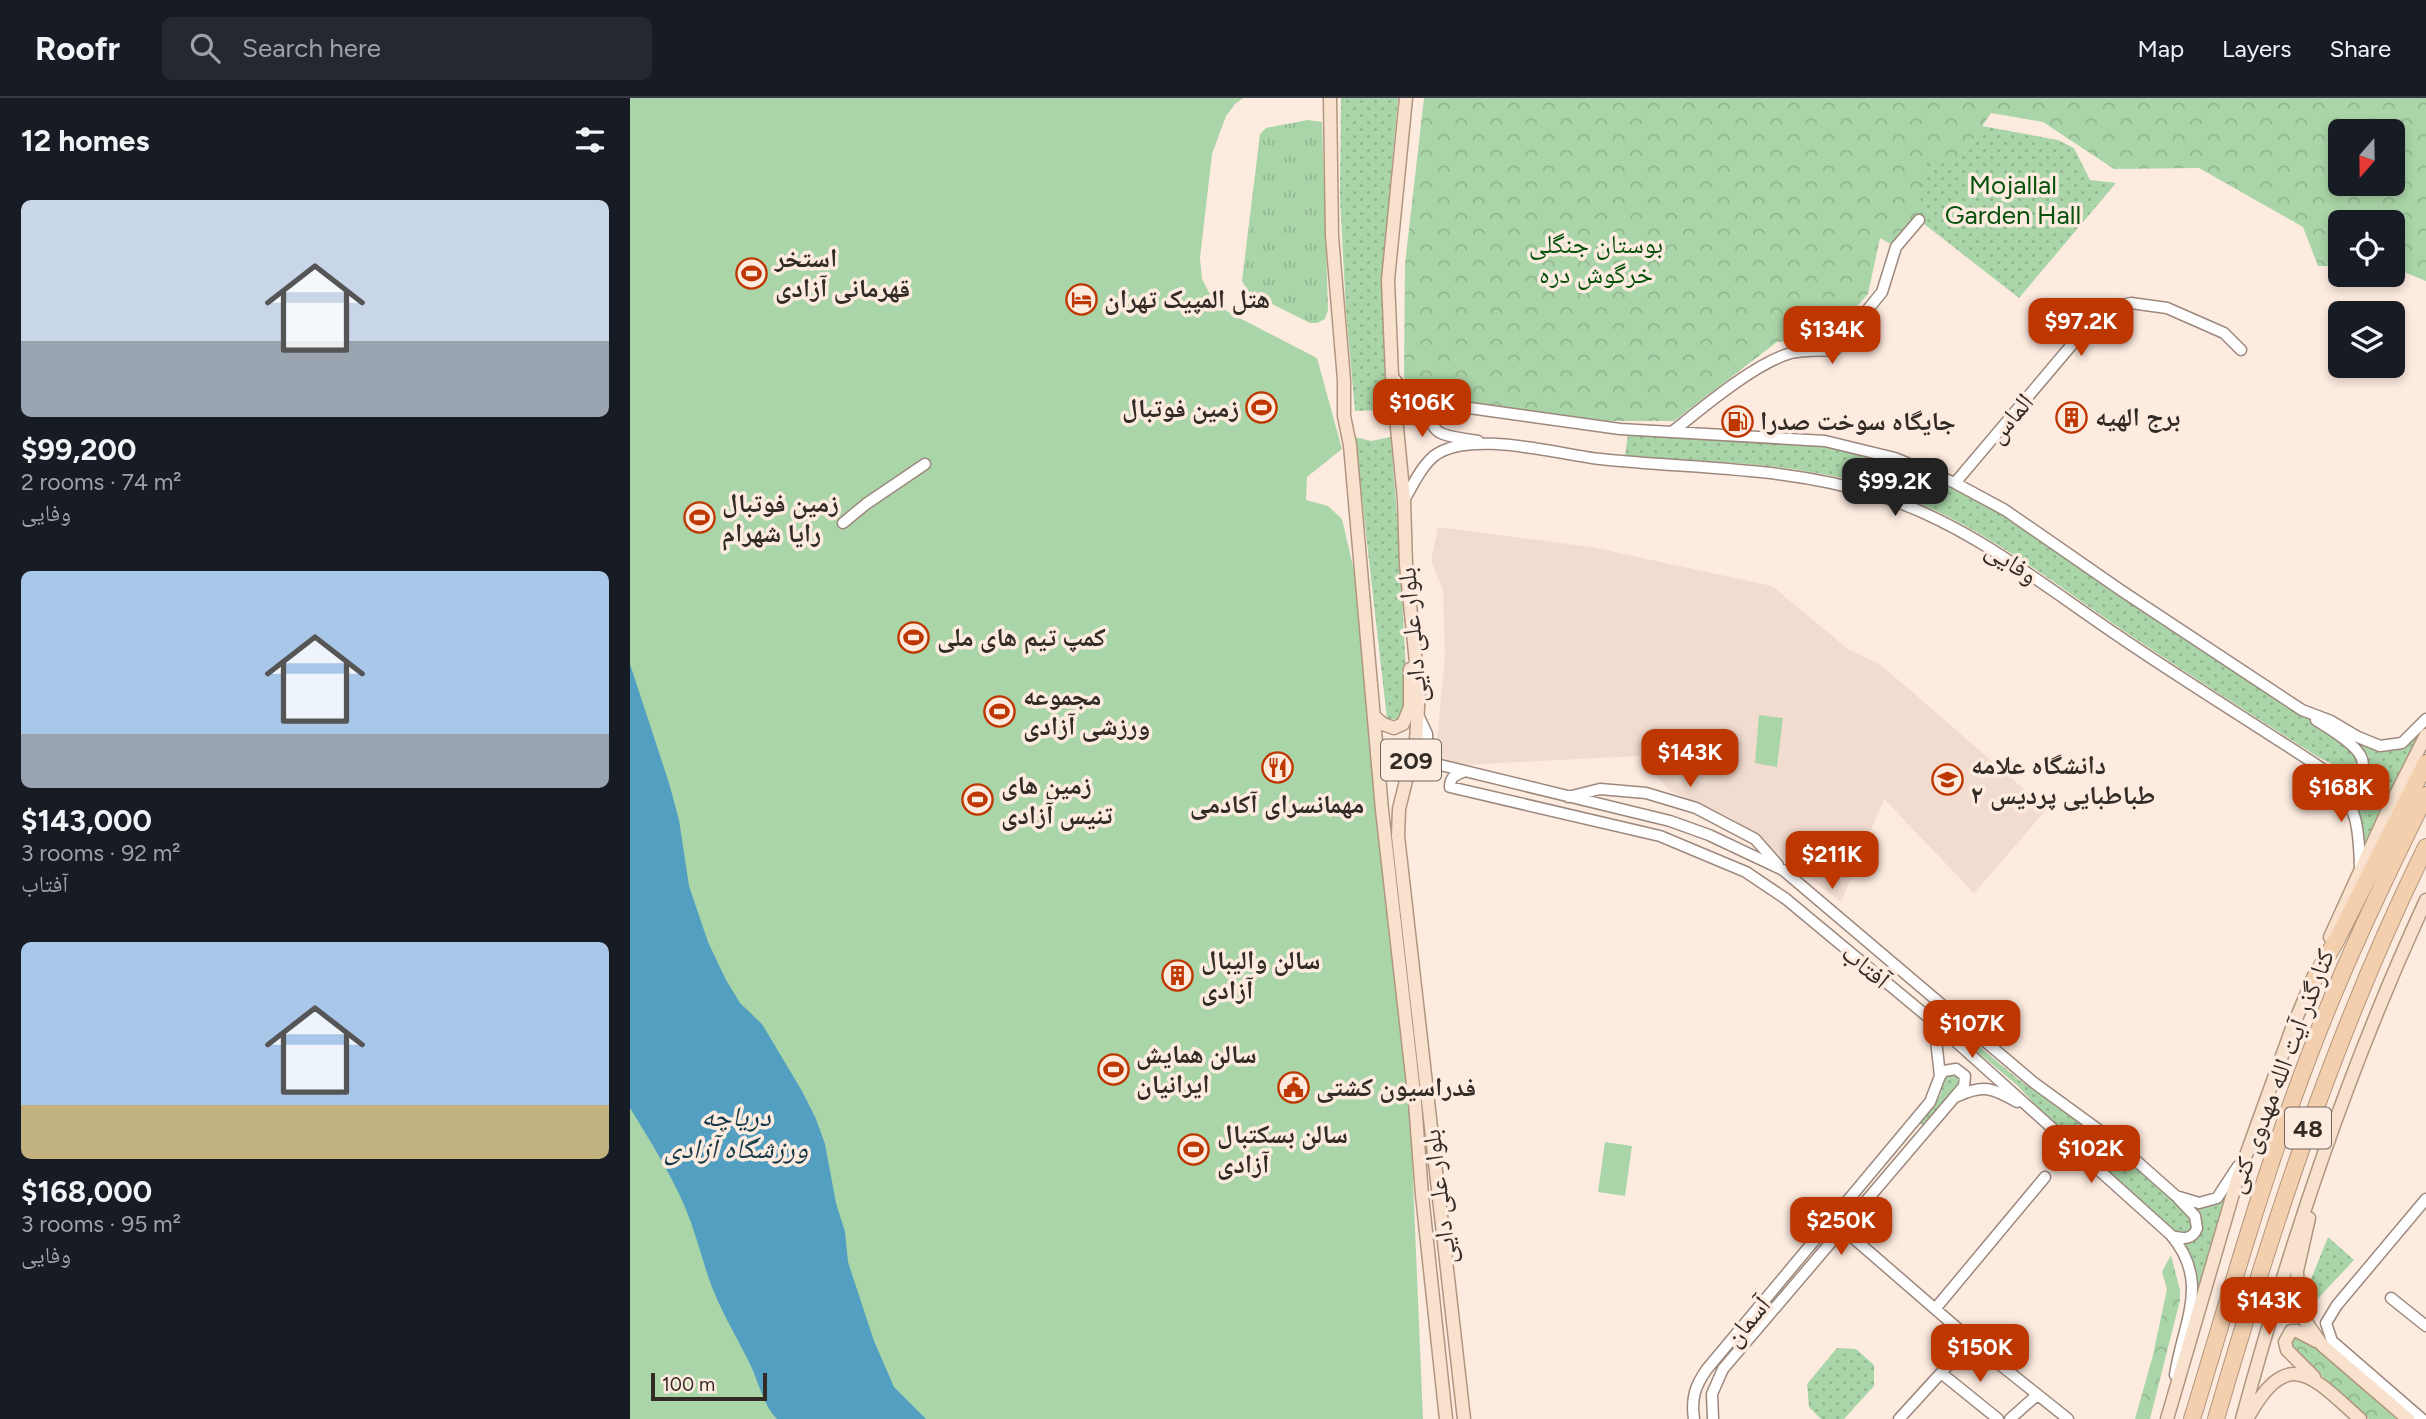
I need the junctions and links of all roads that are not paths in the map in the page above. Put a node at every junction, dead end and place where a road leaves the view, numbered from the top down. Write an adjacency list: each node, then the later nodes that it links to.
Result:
1 (1330, 98): 15 (main road, بلوار علی دایی / 209)
2 (1406, 98): 5 (main road, بلوار علی دایی / 209)
3 (1919, 220): 7 (street)
4 (2241, 350): 10 (street, الماس)
5 (1392, 376): 6 (street, وفایی); 11 (main road, بلوار علی دایی / 209)
6 (1455, 406): 7 (street, وفایی); 8 (street)
7 (1672, 432): 10 (street, وفایی)
8 (1491, 443): 11 (street, وفایی); 21 (street, وفایی)
9 (925, 464): 12 (street)
10 (1955, 482): 14 (street, وفایی)
11 (1404, 499): 13 (main road, بلوار علی دایی / 209)
12 (843, 523)
13 (1413, 626): 15 (main road); 16 (main road, بلوار علی دایی / 209)
14 (2302, 710): 17 (street, وفایی); 21 (street)
15 (1374, 716): 50 (main road, بلوار علی دایی / 209)
16 (1419, 717): 20 (street, آفتاب); 51 (main road, بلوار علی دایی / 209)
17 (2426, 719)
18 (2426, 735): 25 (main road, کنارگذر آیت الله مهدوی کنی)
19 (2426, 764): 28 (highway)
20 (1462, 772): 23 (street, آفتاب); 30 (street, آفتاب)
21 (2330, 774): 25 (street, وفایی)
22 (2426, 795): 59 (highway, 48)
23 (1566, 797): 26 (street, آفتاب); 26 (street)
24 (2426, 846): 60 (highway, 48)
25 (2360, 870): 28 (main road, کنارگذر آیت الله مهدوی کنی)
26 (1785, 872): 29 (street, آفتاب)
27 (2426, 900): 36 (main road)
28 (2311, 985): 34 (main road, کنارگذر آیت الله مهدوی کنی)
29 (1945, 1008): 30 (street); 37 (street, آفتاب)
30 (1934, 1022): 31 (street); 33 (street, آفتاب)
31 (1940, 1076): 32 (street); 52 (street, آسمان)
32 (1958, 1096): 33 (street); 39 (street, آسمان)
33 (2033, 1111): 40 (street, آفتاب)
34 (2246, 1154): 37 (street); 48 (main road, کنارگذر آیت الله مهدوی کنی)
35 (2045, 1177): 42 (street)
36 (2310, 1194): 44 (main road); 61 (main road)
37 (2176, 1196): 40 (street, آفتاب)
38 (2426, 1199): 64 (street)
39 (1843, 1230): 42 (street); 53 (street, آسمان)
40 (2171, 1235): 48 (street, آفتاب)
41 (2391, 1298): 43 (street)
42 (1935, 1309): 46 (street)
43 (2426, 1326)
44 (2322, 1345): 47 (main road); 63 (main road)
45 (1998, 1363): 49 (street)
46 (1941, 1373): 54 (street); 55 (street)
47 (2323, 1386): 61 (main road); 62 (main road)
48 (2175, 1388): 58 (main road, کنارگذر آیت الله مهدوی کنی)
49 (2037, 1395): 56 (street); 57 (street)
50 (1446, 1419)
51 (1464, 1419)
52 (1694, 1419)
53 (1713, 1419)
54 (1899, 1419)
55 (1998, 1419)
56 (2010, 1419)
57 (2068, 1419)
58 (2166, 1419)
59 (2192, 1419)
60 (2216, 1419)
61 (2244, 1419)
62 (2360, 1419)
63 (2408, 1419)
64 (2421, 1419)

